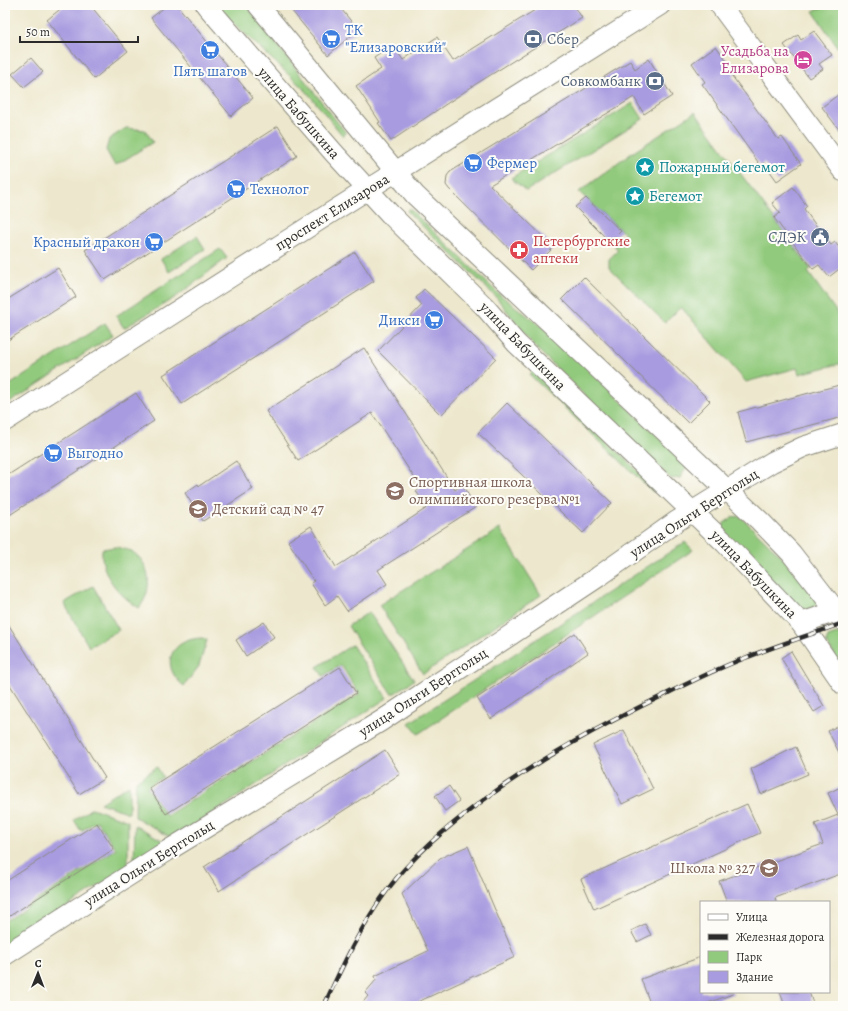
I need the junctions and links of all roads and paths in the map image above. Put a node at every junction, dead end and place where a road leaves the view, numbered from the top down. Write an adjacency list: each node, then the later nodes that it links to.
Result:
1 (206, 5): 7 (street, улица Бабушкина)
2 (258, 5): 6 (street)
3 (660, 5): 6 (street, проспект Елизарова)
4 (720, 5): 5 (street)
5 (843, 171)
6 (395, 172): 7 (street, проспект Елизарова); 10 (street)
7 (367, 189): 8 (street, проспект Елизарова); 11 (street, улица Бабушкина)
8 (5, 421)
9 (843, 434): 10 (street, улица Ольги Берггольц)
10 (727, 490): 11 (street, улица Ольги Берггольц); 12 (street)
11 (692, 511): 13 (street, улица Бабушкина); 15 (street, улица Ольги Берггольц)
12 (840, 615): 13 (street)
13 (801, 623): 14 (street, улица Бабушкина)
14 (843, 684)
15 (5, 955)

